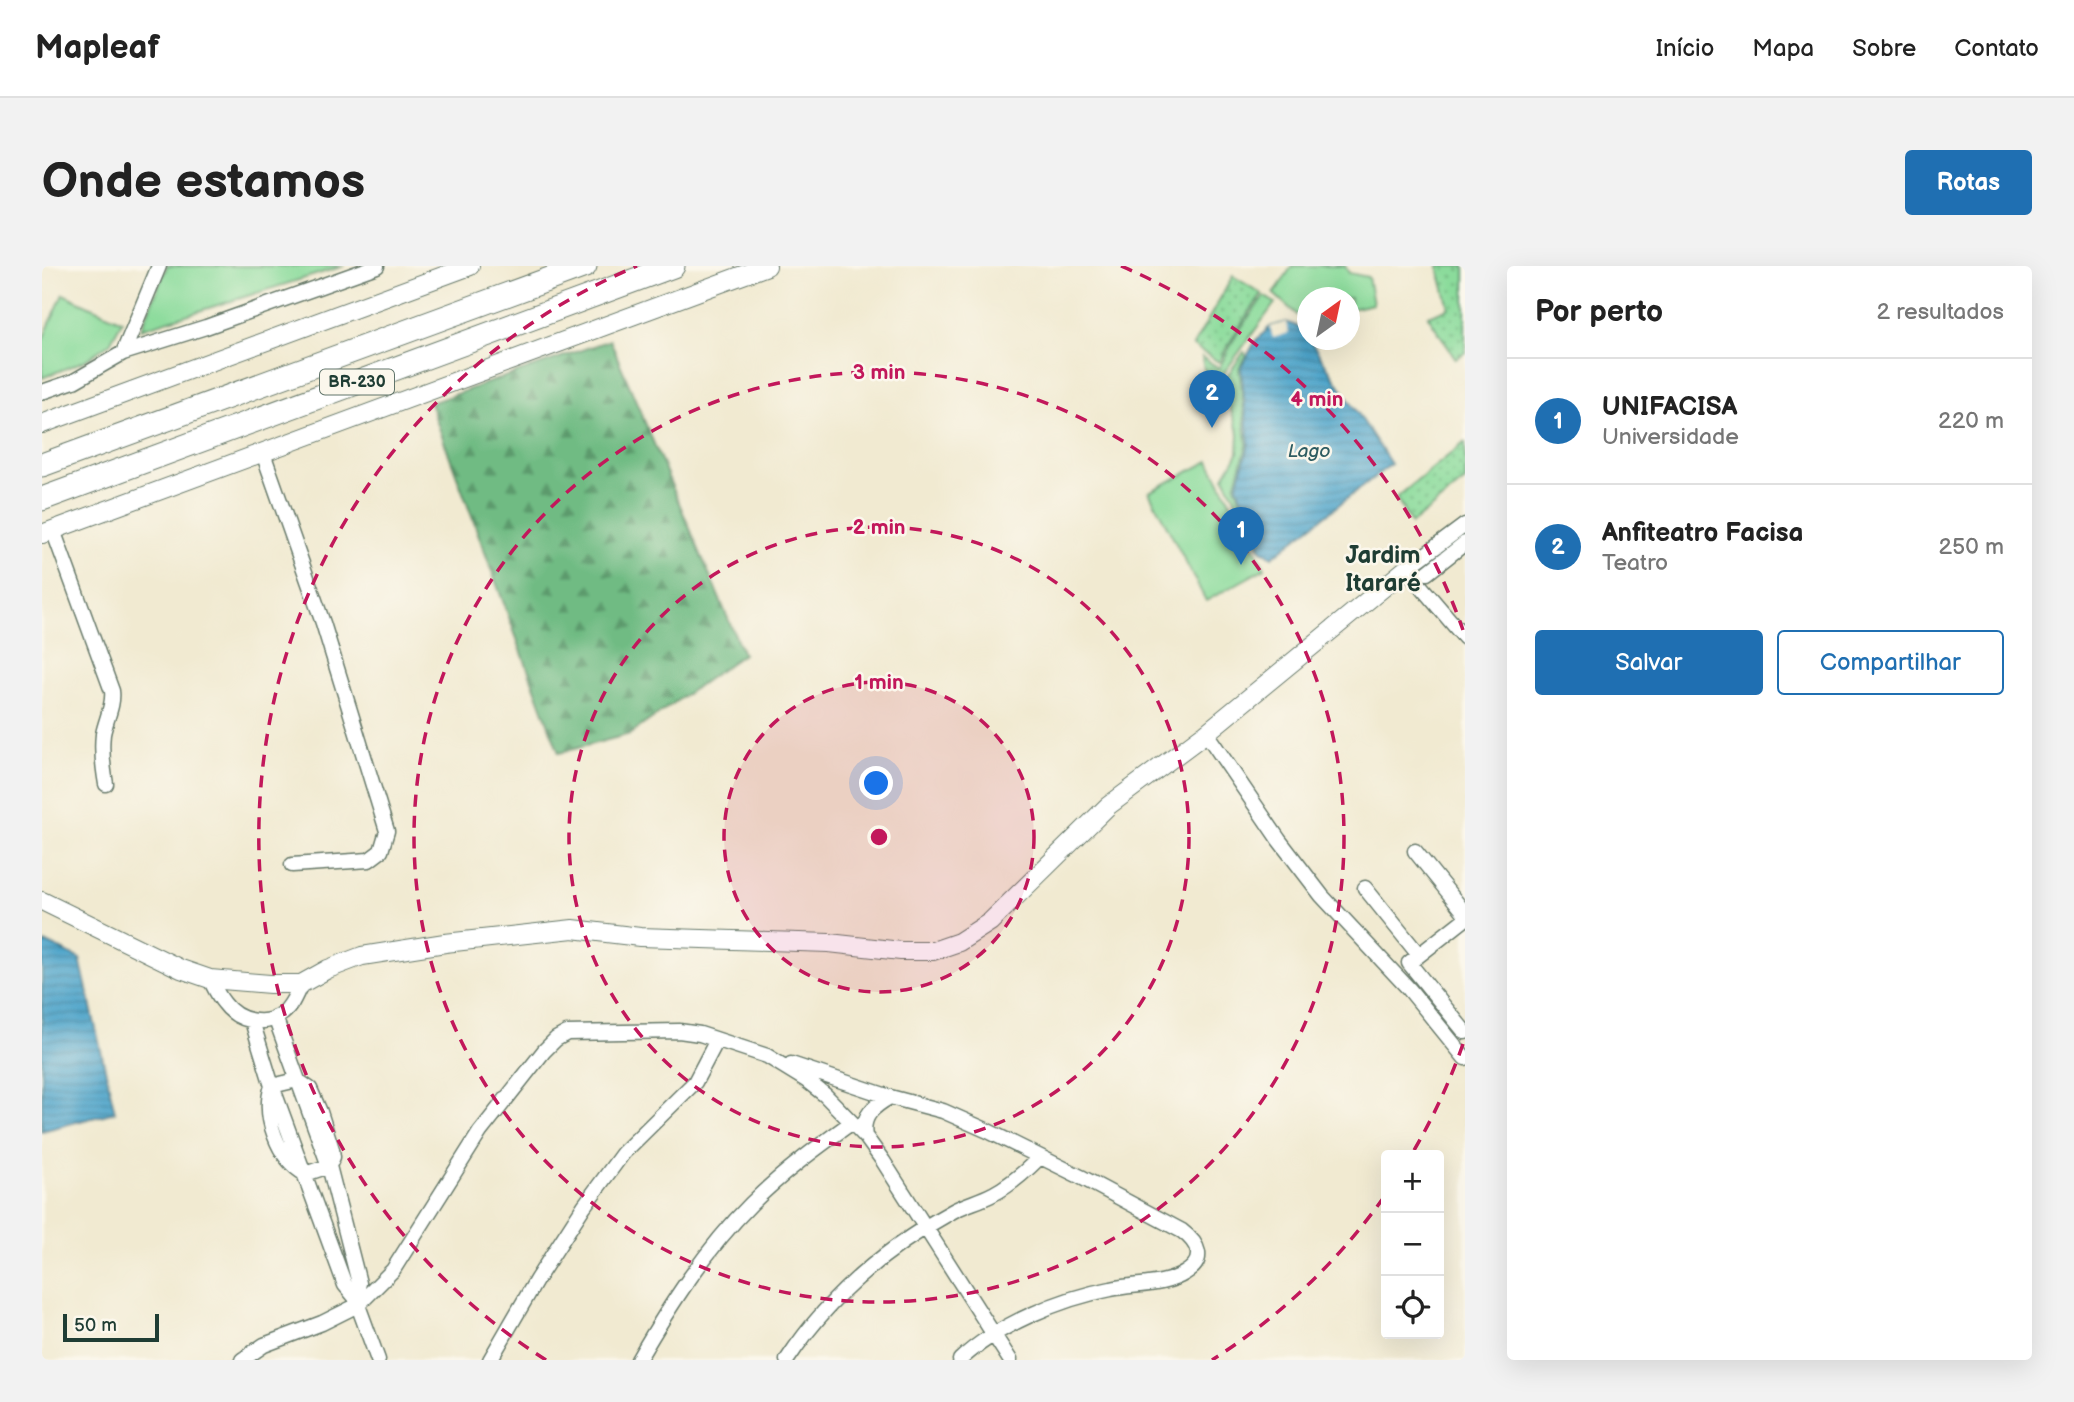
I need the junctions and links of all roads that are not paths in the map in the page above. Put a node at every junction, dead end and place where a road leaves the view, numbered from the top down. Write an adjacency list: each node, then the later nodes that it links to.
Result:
1 (159, 266): 7 (street)
2 (377, 266): 7 (street)
3 (470, 266): 9 (street)
4 (585, 266): 11 (highway, BR-230)
5 (673, 266): 12 (highway, BR-230)
6 (767, 266): 10 (street)
7 (123, 353): 8 (street)
8 (42, 392)
9 (42, 424)
10 (263, 453): 14 (street); 22 (street)
11 (42, 465)
12 (42, 499)
13 (1465, 524): 16 (street)
14 (48, 532): 20 (street)
15 (1465, 543): 17 (street)
16 (1406, 569): 18 (street); 19 (street)
17 (1427, 573)
18 (1465, 638)
19 (1206, 733): 28 (street); 34 (street)
20 (106, 784)
21 (1415, 851): 25 (street)
22 (292, 865)
23 (1365, 888): 26 (street)
24 (42, 901): 27 (street)
25 (1464, 920): 26 (street)
26 (1419, 956): 31 (street)
27 (210, 979): 28 (street); 30 (street)
28 (301, 985): 29 (street)
29 (275, 1017): 30 (street); 35 (street)
30 (252, 1021): 36 (street)
31 (1465, 1032)
32 (718, 1040): 33 (street); 44 (street); 48 (street)
33 (767, 1056): 37 (street); 38 (street)
34 (1465, 1058)
35 (297, 1080): 36 (street); 41 (street)
36 (272, 1087): 42 (street)
37 (890, 1097): 39 (street); 40 (street)
38 (851, 1123): 39 (street); 49 (street)
39 (865, 1136): 43 (street)
40 (1039, 1158): 43 (street); 45 (street)
41 (329, 1166): 42 (street); 44 (street)
42 (305, 1174): 44 (street)
43 (926, 1227): 45 (street); 50 (street)
44 (357, 1301): 46 (street); 47 (street)
45 (995, 1335): 51 (street); 52 (street)
46 (246, 1359)
47 (378, 1360)
48 (490, 1360)
49 (638, 1360)
50 (787, 1360)
51 (960, 1360)
52 (1010, 1360)

